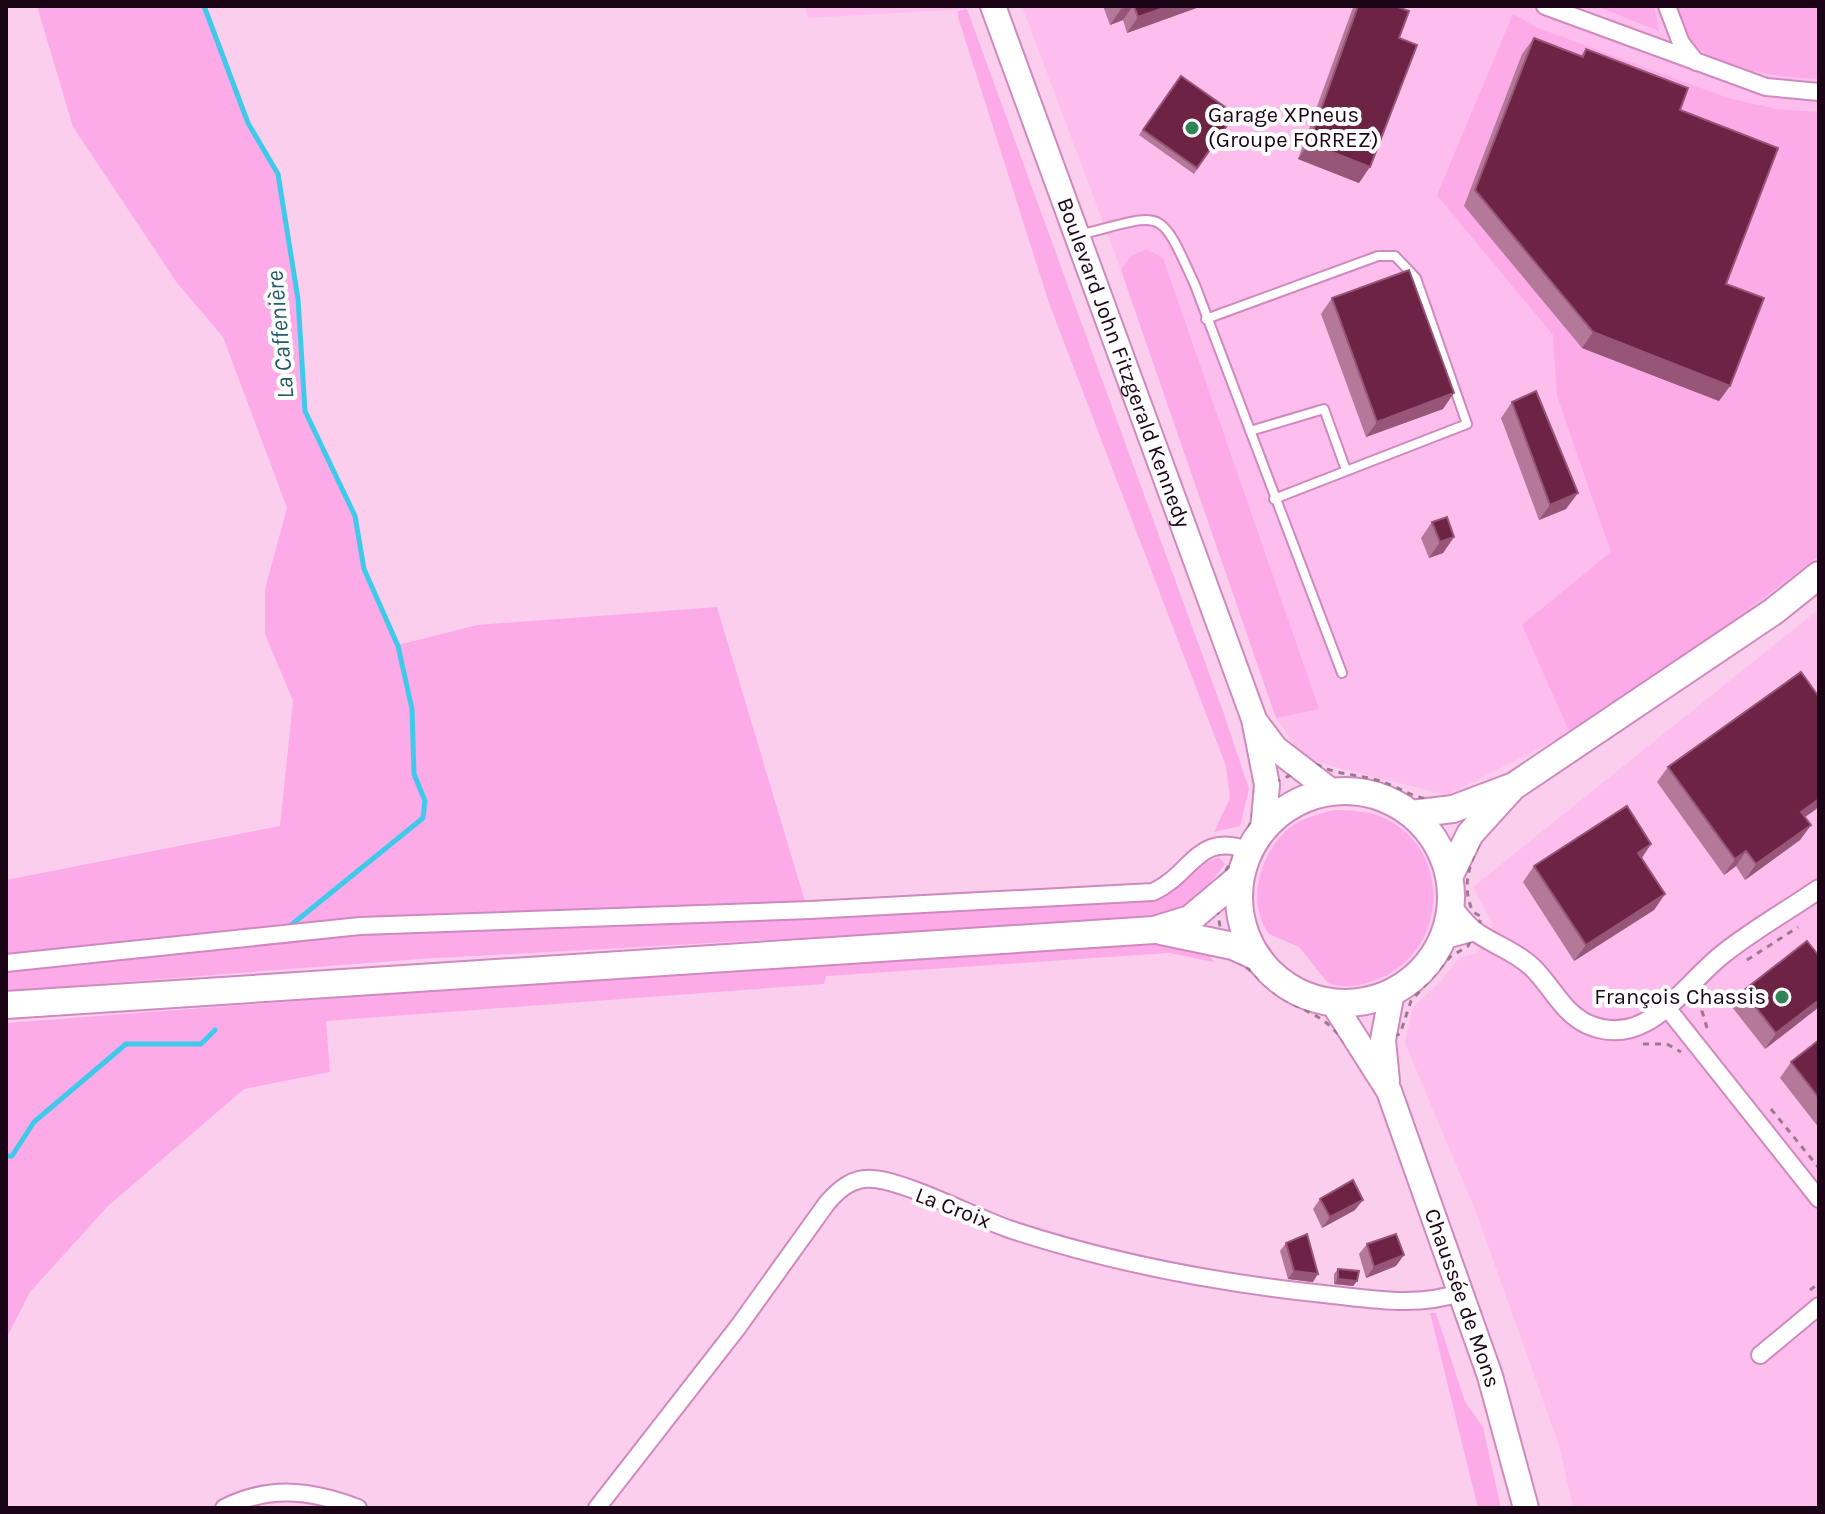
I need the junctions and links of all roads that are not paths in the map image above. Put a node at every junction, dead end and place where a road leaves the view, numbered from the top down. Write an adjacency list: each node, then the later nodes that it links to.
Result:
1 (993, 6): 6 (main road, Boulevard John Fitzgerald Kennedy)
2 (1545, 6): 4 (street)
3 (1667, 6): 4 (street)
4 (1697, 63): 5 (street)
5 (1819, 92)
6 (1077, 235): 7 (lane); 13 (main road, Boulevard John Fitzgerald Kennedy)
7 (1206, 319): 8 (lane); 9 (lane)
8 (1250, 431): 9 (lane); 10 (lane)
9 (1346, 470): 10 (lane)
10 (1274, 499): 12 (lane)
11 (1819, 575): 14 (highway)
12 (1342, 673)
13 (1254, 719): 15 (main road, Boulevard John Fitzgerald Kennedy); 17 (main road, Boulevard John Fitzgerald Kennedy)
14 (1514, 786): 16 (highway); 18 (highway)
15 (1331, 791): 16 (highway); 17 (highway)
16 (1411, 814): 18 (highway)
17 (1256, 840): 19 (highway); 26 (street)
18 (1450, 875): 21 (highway)
19 (1240, 877): 22 (highway); 25 (highway)
20 (1819, 889): 30 (street)
21 (1451, 905): 23 (street); 24 (highway)
22 (1154, 930): 25 (highway); 29 (highway)
23 (1472, 938): 24 (street); 30 (street)
24 (1442, 940): 27 (highway)
25 (1257, 957): 28 (highway)
26 (6, 963)
27 (1392, 992): 28 (highway); 31 (main road, Chaussée de Mons)
28 (1333, 1003): 31 (main road, Chaussée de Mons)
29 (6, 1005)
30 (1668, 1009): 32 (street)
31 (1389, 1091): 33 (main road, Chaussée de Mons)
32 (1819, 1199)
33 (1462, 1292): 38 (street, La Croix); 39 (main road, Chaussée de Mons)
34 (1819, 1306): 35 (street)
35 (1760, 1355)
36 (224, 1508): 37 (street)
37 (358, 1508)
38 (597, 1508)
39 (1526, 1508)

